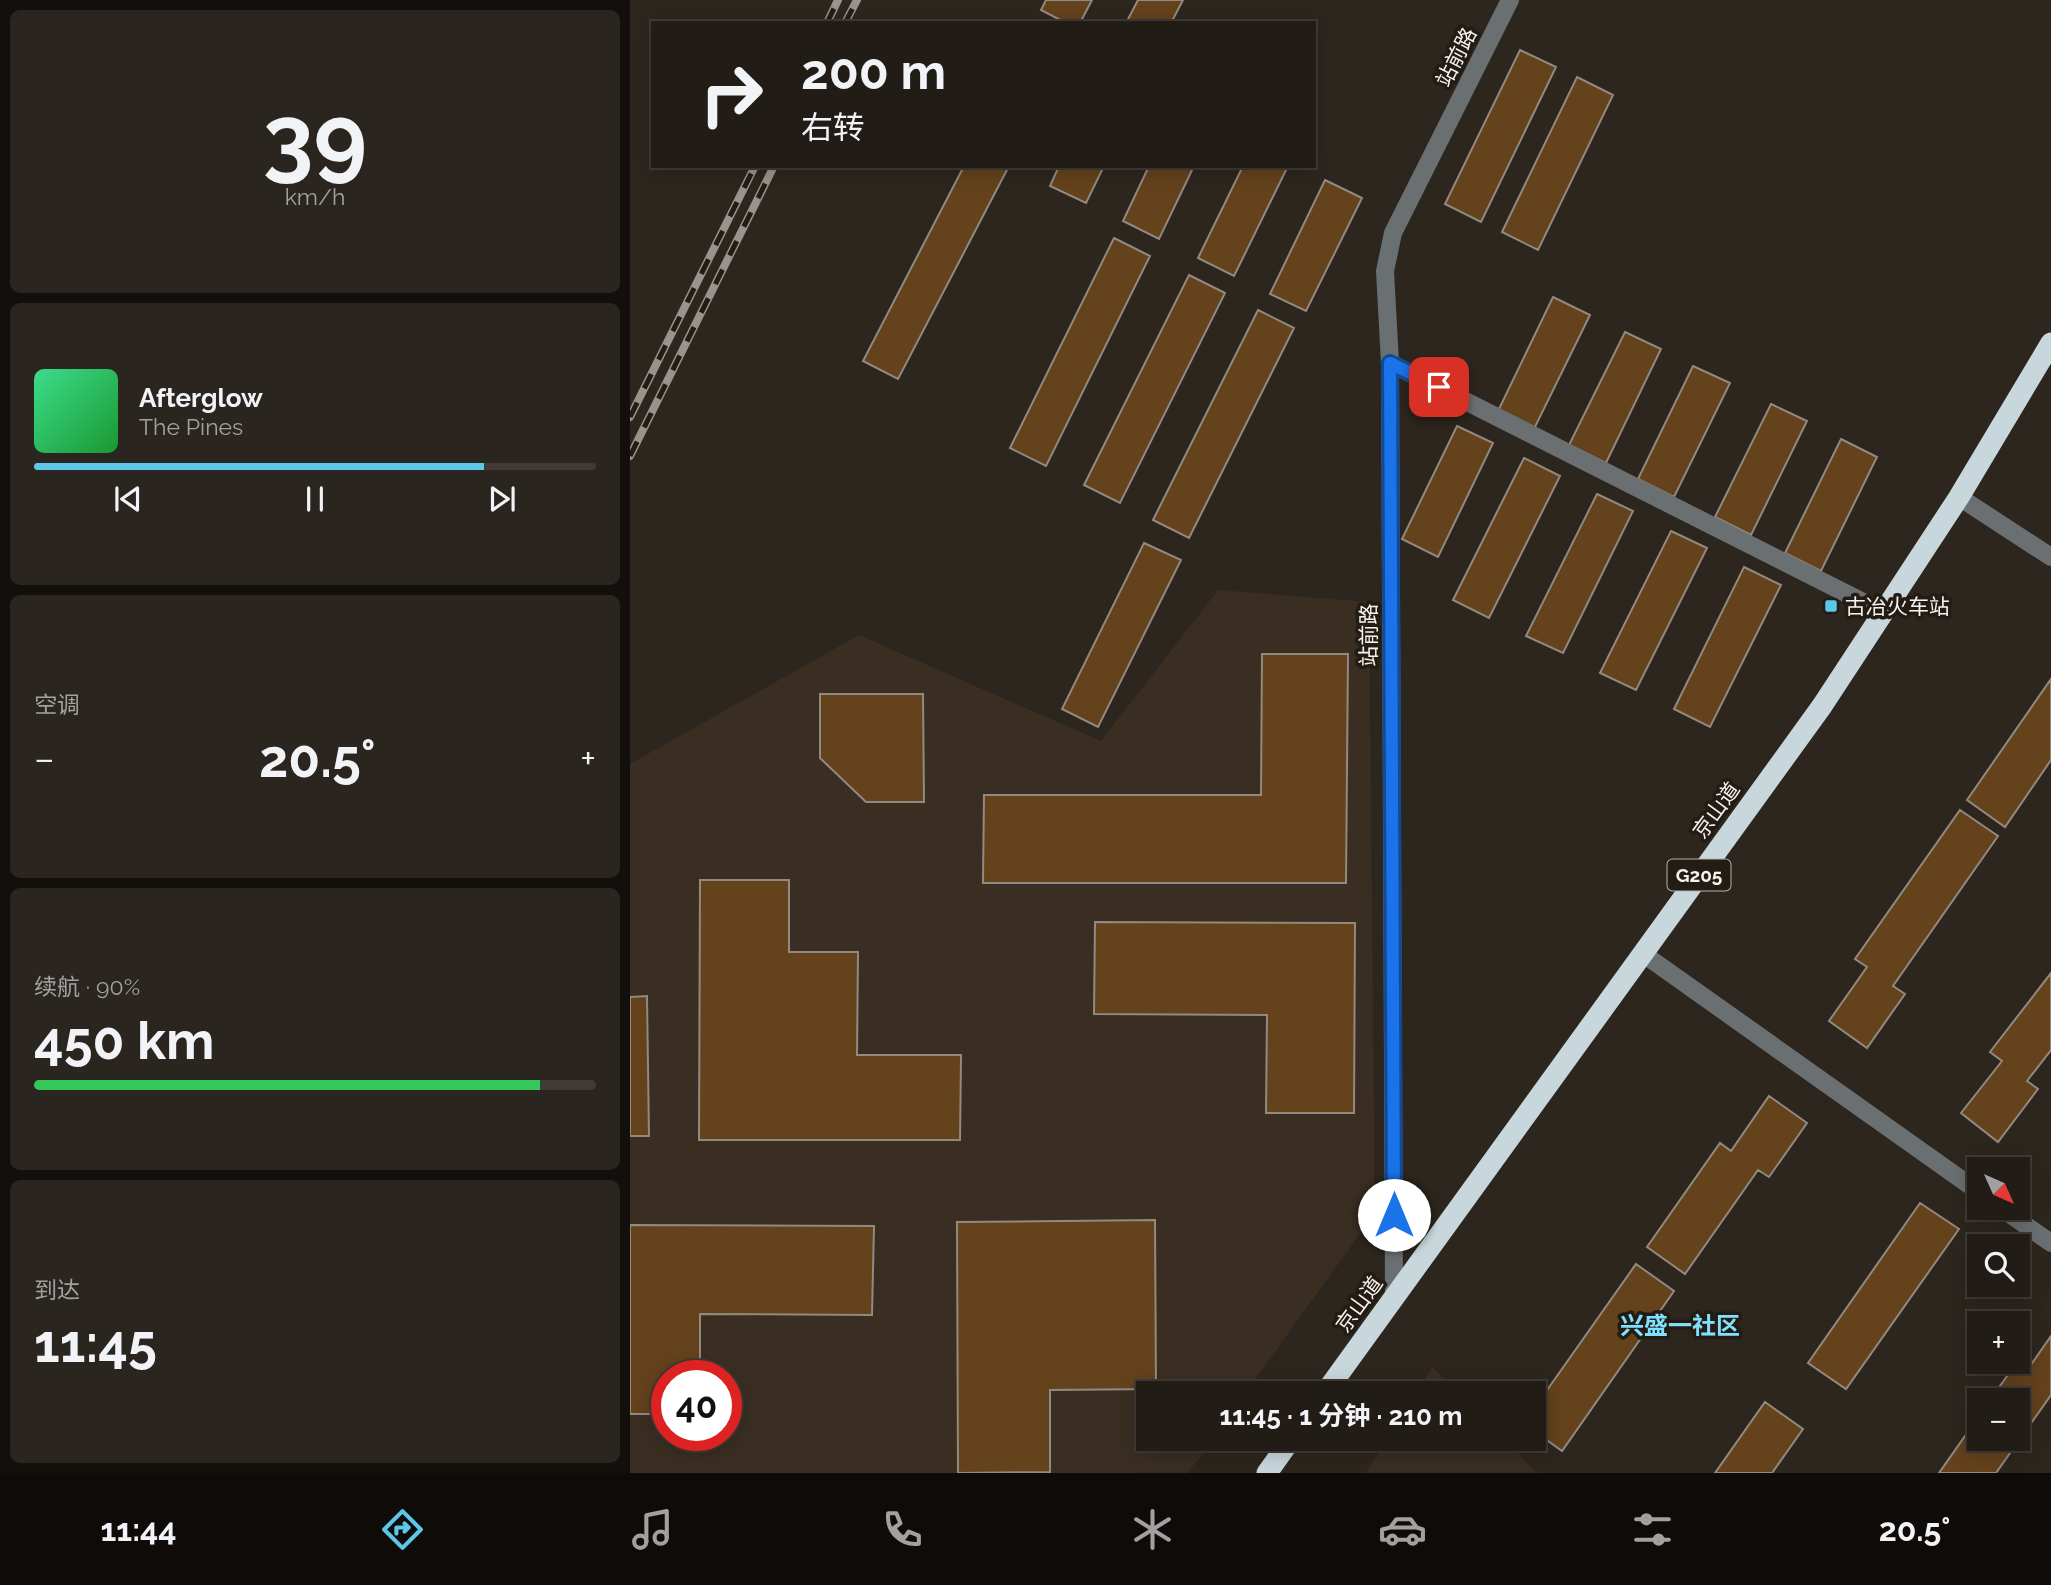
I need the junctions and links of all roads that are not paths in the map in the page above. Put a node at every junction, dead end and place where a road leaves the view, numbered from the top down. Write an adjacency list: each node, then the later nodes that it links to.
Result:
1 (1510, 0): 3 (street, 站前路)
2 (2051, 343): 4 (highway, 京山道 / G205)
3 (1390, 363): 6 (street); 11 (street, 站前路)
4 (1959, 496): 5 (street); 6 (highway, 京山道 / G205)
5 (2051, 557)
6 (1883, 612): 7 (highway, 京山道 / G205)
7 (1642, 953): 8 (street); 11 (highway, 京山道 / G205)
8 (1967, 1183)
9 (2018, 1220): 10 (street)
10 (2051, 1243)
11 (1394, 1297): 12 (highway, 京山道 / G205)
12 (1334, 1381)
13 (1283, 1451): 14 (highway)
14 (1267, 1473)

